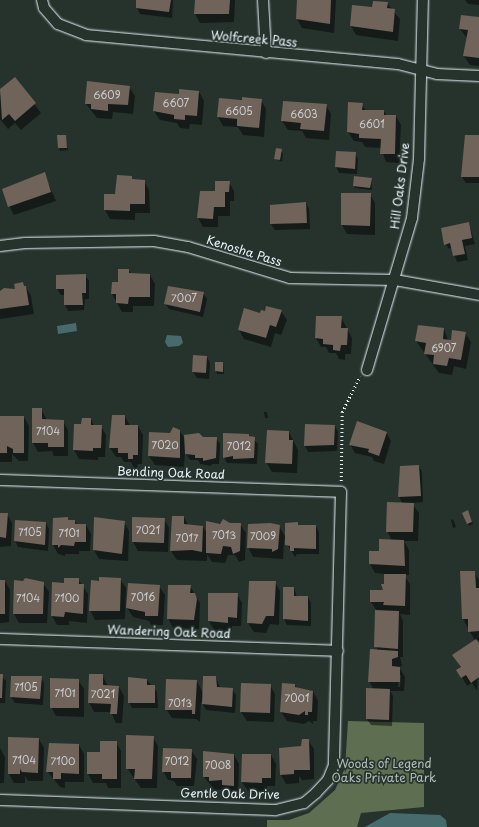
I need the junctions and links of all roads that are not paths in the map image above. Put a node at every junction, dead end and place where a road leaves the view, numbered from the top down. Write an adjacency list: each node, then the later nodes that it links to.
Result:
1 (42, 0): 4 (street, Wolfcreek Pass)
2 (263, 0): 4 (street)
3 (423, 0): 5 (street, Hill Oaks Drive)
4 (266, 53): 5 (street, Wolfcreek Pass)
5 (420, 70): 6 (street, Wolfcreek Pass); 8 (street, Hill Oaks Drive)
6 (479, 76)
7 (0, 246): 8 (street, Kenosha Pass)
8 (395, 280): 9 (street, Kenosha Pass); 10 (street, Hill Oaks Drive)
9 (479, 295)
10 (368, 370)
11 (0, 480): 12 (street, Bending Oak Road)
12 (341, 492): 14 (street, Gentle Oak Drive)
13 (0, 640): 14 (street, Wandering Oak Road)
14 (338, 651): 15 (street, Gentle Oak Drive)
15 (0, 800)

